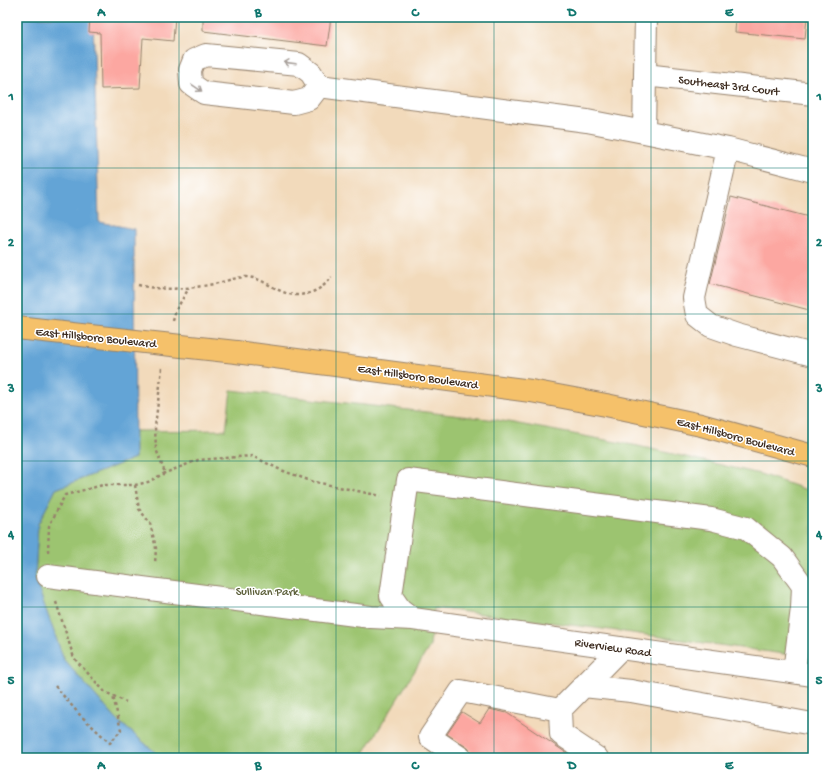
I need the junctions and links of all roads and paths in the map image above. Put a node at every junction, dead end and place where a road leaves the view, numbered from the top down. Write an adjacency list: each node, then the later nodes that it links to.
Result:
1 (646, 17): 2 (street)
2 (645, 75): 4 (street, Southeast 3rd Court); 5 (street)
3 (319, 86): 3 (street, one-way to 3); 5 (street)
4 (813, 94)
5 (644, 132): 6 (street)
6 (728, 149): 7 (street); 13 (street)
7 (813, 171)
8 (332, 278): 10 (path)
9 (138, 285): 10 (path)
10 (189, 287): 11 (path)
11 (172, 325)
12 (17, 328): 15 (main road, East Hillsboro Boulevard, bridge)
13 (813, 355)
14 (162, 364): 16 (path)
15 (813, 456)
16 (165, 473): 17 (path); 18 (path)
17 (135, 485): 19 (path); 20 (path)
18 (405, 501): 21 (street); 23 (street)
19 (48, 576): 20 (street, Riverview Road); 26 (path)
20 (153, 589): 21 (street, Riverview Road)
21 (413, 619): 22 (street, Riverview Road)
22 (621, 648): 23 (street, Riverview Road); 25 (street)
23 (803, 673)
24 (55, 686): 26 (path)
25 (583, 686): 28 (street); 29 (street)
26 (113, 696): 27 (path)
27 (126, 702)
28 (560, 710): 30 (street); 31 (street)
29 (811, 724)
30 (461, 758)
31 (597, 758)

